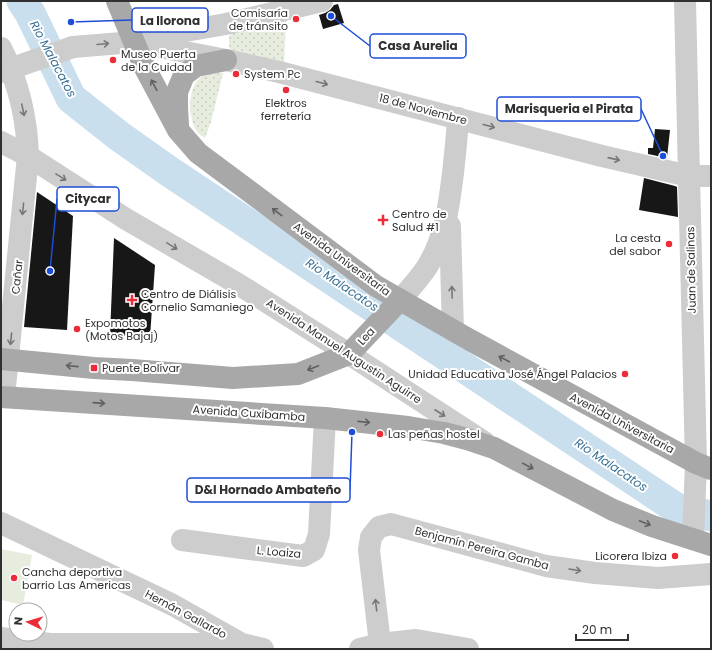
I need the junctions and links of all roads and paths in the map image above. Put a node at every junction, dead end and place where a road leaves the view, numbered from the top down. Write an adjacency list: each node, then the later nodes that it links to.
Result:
1 (117, 1): 5 (main road, Avenida Universitaria)
2 (322, 1): 4 (street)
3 (685, 1): 13 (street, Juan de Salinas)
4 (226, 24): 5 (street); 7 (street)
5 (130, 33): 7 (street, 18 de Noviembre); 8 (street, one-way to 5, bridge); 10 (main road, Avenida Universitaria, one-way to 5)
6 (1, 48): 12 (street, Cañar, one-way to 12)
7 (229, 61): 9 (street, 18 de Noviembre, one-way to 9); 10 (main road)
8 (1, 72)
9 (458, 118): 13 (street, 18 de Noviembre, one-way to 13); 15 (street)
10 (178, 130): 16 (main road, Avenida Universitaria, one-way to 10)
11 (1, 142): 12 (street, Avenida Manuel Augustin Aguirre)
12 (28, 156): 18 (street, Avenida Manuel Augustin Aguirre, one-way to 18); 19 (street, Cañar, one-way to 19)
13 (689, 176): 14 (street, 18 de Noviembre); 23 (street, Juan de Salinas)
14 (711, 176)
15 (449, 204): 16 (street); 17 (street, one-way to 15)
16 (400, 300): 17 (main road, Avenida Universitaria); 18 (main road, Lea)
17 (454, 331): 23 (main road, Avenida Universitaria, one-way to 17)
18 (349, 354): 19 (main road, one-way to 19); 22 (street, Avenida Manuel Augustin Aguirre, one-way to 22)
19 (5, 359): 20 (street, Cañar)
20 (3, 397): 21 (main road, Avenida Cuxibamba, one-way to 21)
21 (325, 418): 22 (main road, Avenida Cuxibamba, one-way to 22); 26 (street, L. Loaiza)
22 (494, 448): 25 (main road, Avenida Cuxibamba, one-way to 25)
23 (701, 470): 25 (street, Juan de Salinas)
24 (1, 523): 29 (street, Hernán Gallardo)
25 (699, 537)
26 (182, 540)
27 (711, 574): 30 (street, Benjamín Pereira Gamba, one-way to 27)
28 (1, 638): 29 (street)
29 (242, 644): 31 (street, Hernán Gallardo)
30 (373, 647): 32 (street)
31 (263, 649)
32 (468, 649)

